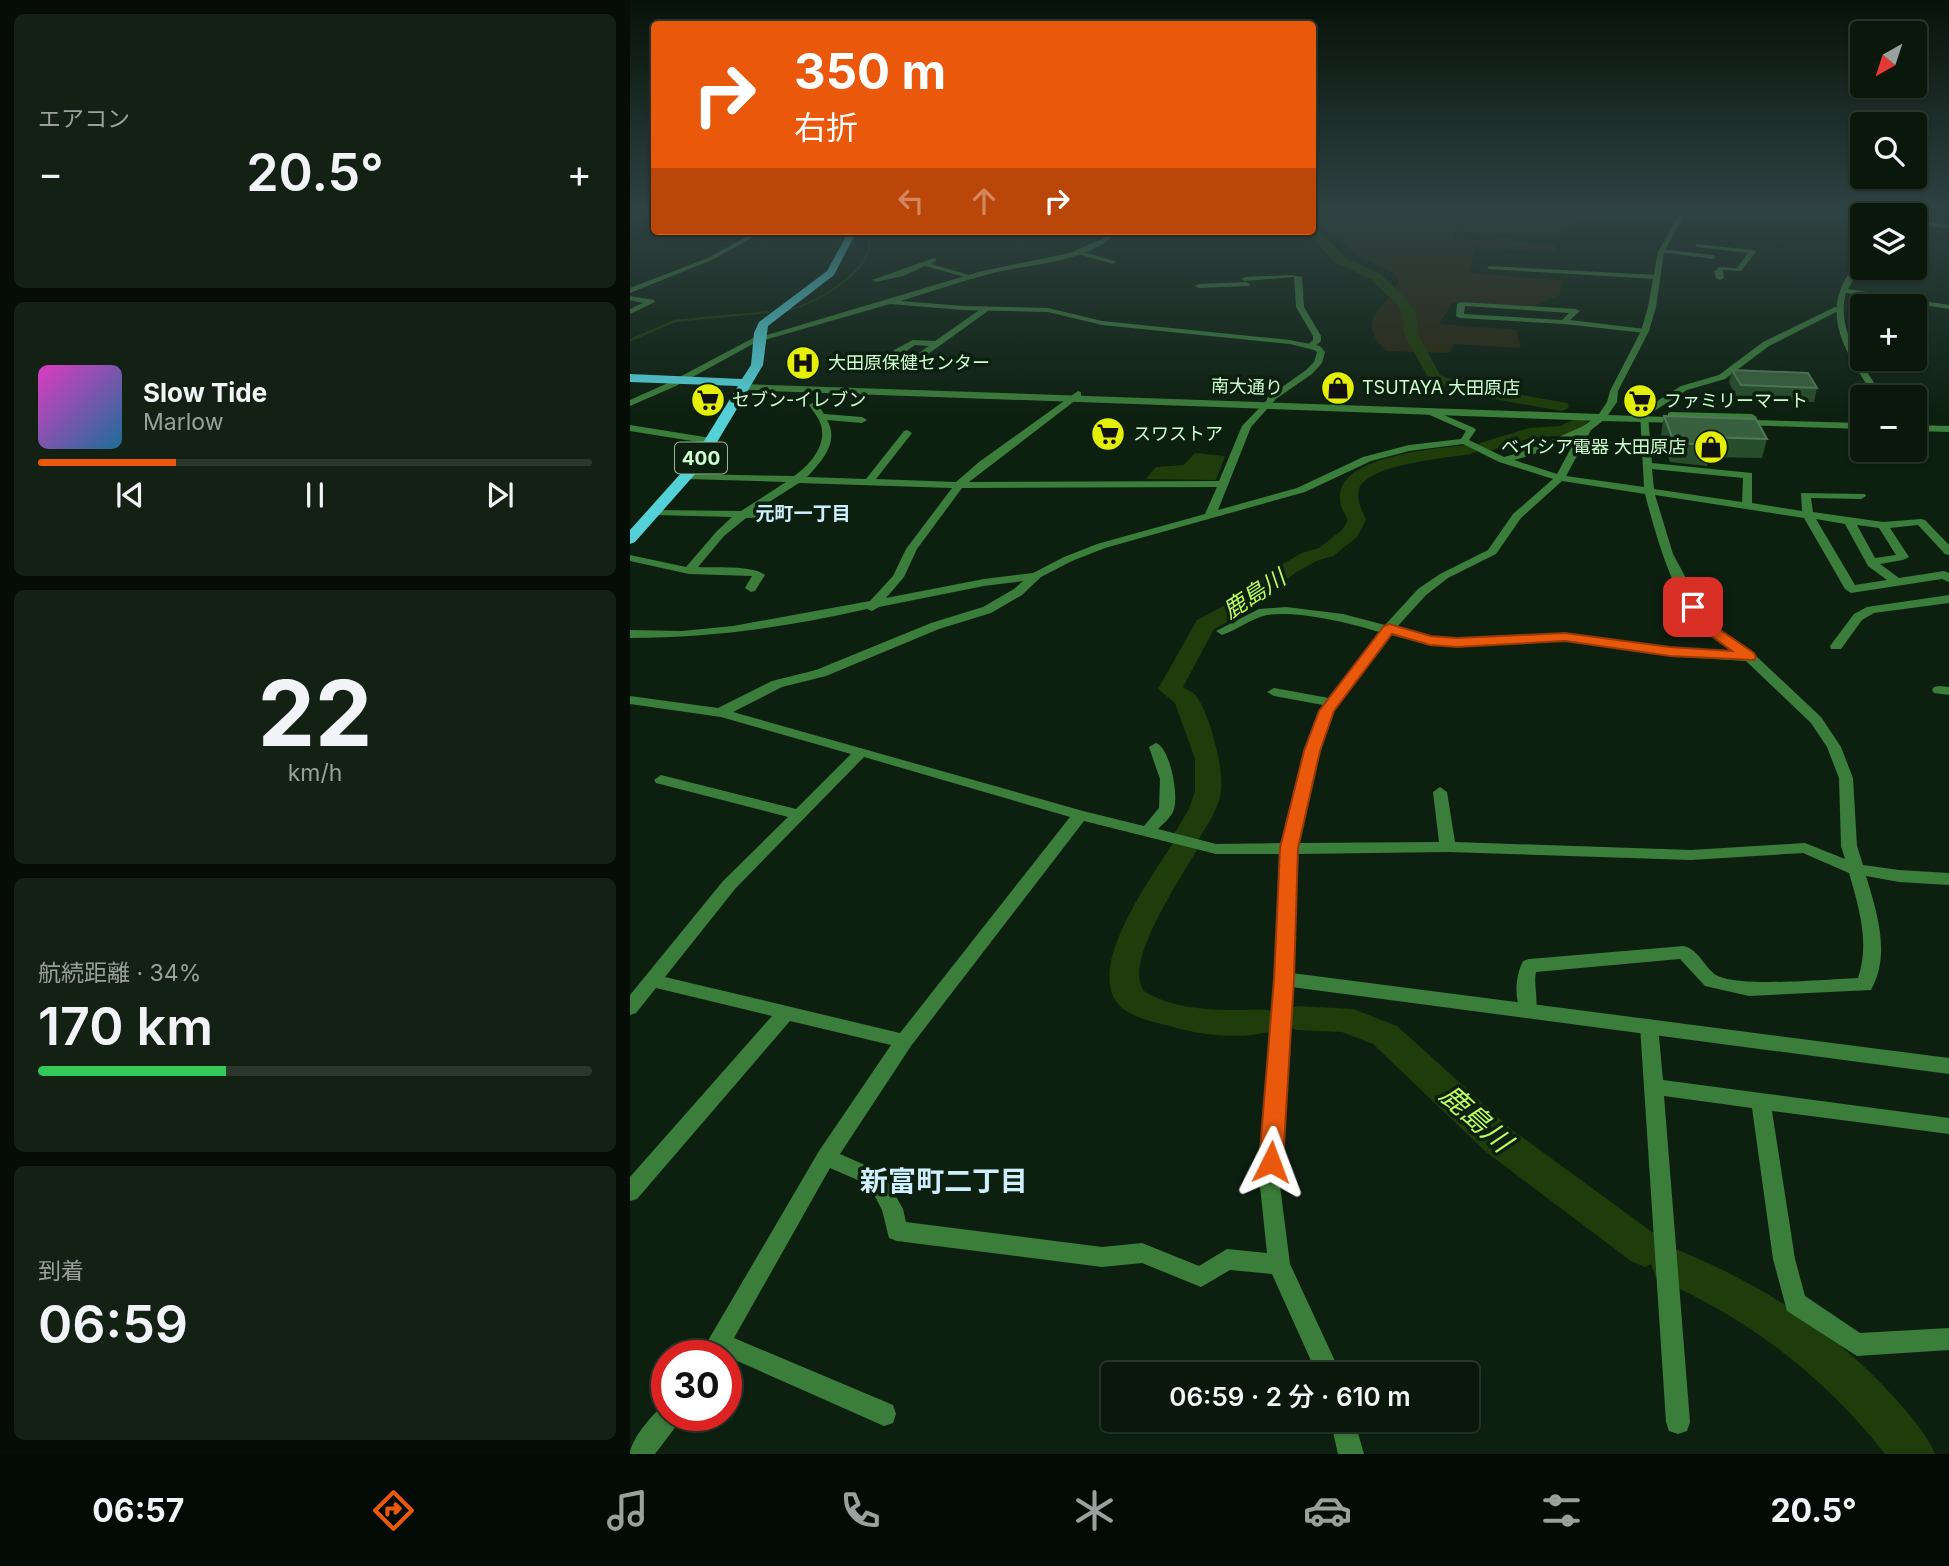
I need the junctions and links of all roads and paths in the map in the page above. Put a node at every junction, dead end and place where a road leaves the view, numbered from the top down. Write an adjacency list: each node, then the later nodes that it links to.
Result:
1 (665, 277): 11 (street)
2 (823, 277): 21 (highway, 400)
3 (889, 277): 9 (street)
4 (972, 277): 14 (street)
5 (1266, 277): 10 (street)
6 (1293, 277): 23 (street)
7 (1656, 277): 20 (street)
8 (1850, 277): 12 (street)
9 (876, 280)
10 (1199, 286)
11 (630, 291)
12 (1845, 291): 15 (street); 17 (street)
13 (630, 298): 18 (street)
14 (891, 302): 16 (street); 21 (street)
15 (1949, 307)
16 (988, 308): 22 (street); 23 (street)
17 (1838, 309): 27 (street); 35 (street)
18 (630, 312)
19 (1564, 322): 19 (street); 20 (street)
20 (1645, 331): 33 (street)
21 (758, 339): 25 (street); 26 (highway, 400)
22 (936, 344)
23 (1311, 345): 30 (street)
24 (630, 380): 25 (highway, 南大通り)
25 (677, 382): 26 (highway, 南大通り); 29 (street)
26 (745, 385): 28 (street, 南大通り); 43 (highway, 400)
27 (1872, 385)
28 (1075, 396): 30 (street, 南大通り); 52 (street)
29 (630, 403)
30 (1266, 403): 32 (street, 南大通り); 33 (street, 南大通り); 51 (street)
31 (814, 405): 34 (street)
32 (1428, 411): 33 (street, 南大通り); 44 (street)
33 (1604, 415): 35 (street, 南大通り); 41 (street)
34 (824, 417): 36 (street); 49 (street)
35 (1644, 417): 37 (street, 南大通り); 46 (street)
36 (862, 419)
37 (1850, 424)
38 (1927, 425): 39 (street)
39 (1949, 426)
40 (630, 428): 43 (street)
41 (1587, 428): 45 (street); 48 (street)
42 (907, 433): 50 (street)
43 (711, 441): 47 (highway, 400)
44 (1464, 441): 45 (street); 60 (street)
45 (1503, 460): 48 (street)
46 (1646, 464): 53 (street); 55 (street)
47 (687, 476): 49 (street); 56 (highway, 400)
48 (1560, 478): 53 (street); 74 (street)
49 (799, 480): 50 (street); 57 (street)
50 (869, 482): 52 (street)
51 (1222, 484): 52 (street); 60 (street)
52 (959, 485): 73 (street)
53 (1649, 491): 55 (street); 78 (street)
54 (1861, 496): 59 (street)
55 (1747, 506): 59 (street)
56 (654, 512): 57 (street); 63 (highway, 400)
57 (742, 515): 58 (street); 67 (street)
58 (773, 515)
59 (1808, 515): 61 (street); 70 (street)
60 (1210, 516): 68 (street)
61 (1849, 521): 62 (street); 66 (street)
62 (1883, 525): 64 (street); 66 (street)
63 (630, 539)
64 (1949, 552)
65 (630, 558): 67 (street)
66 (1871, 562): 70 (street)
67 (689, 571): 71 (street)
68 (1035, 576): 73 (street); 82 (street)
69 (1949, 578): 70 (street)
70 (1897, 582)
71 (751, 588)
72 (1949, 599): 77 (street)
73 (872, 607): 76 (street)
74 (1389, 629): 75 (street); 78 (street); 81 (street)
75 (1222, 631)
76 (630, 634)
77 (1836, 646)
78 (1749, 657): 92 (street)
79 (1274, 692): 81 (street)
80 (630, 700): 82 (street)
81 (1332, 703): 91 (street)
82 (720, 713): 84 (street)
83 (1156, 747): 89 (street)
84 (861, 752): 87 (street); 88 (street)
85 (661, 780): 87 (street)
86 (1440, 792): 90 (street)
87 (797, 814): 95 (street)
88 (1080, 815): 89 (street); 100 (street)
89 (1147, 832): 91 (street)
90 (1448, 847): 91 (street); 92 (street)
91 (1289, 848): 94 (street)
92 (1854, 869): 93 (street); 97 (street)
93 (1949, 879)
94 (1284, 979): 97 (street); 107 (street)
95 (652, 980): 96 (street); 98 (street)
96 (630, 1008)
97 (1528, 1010): 99 (street)
98 (786, 1013): 100 (street); 106 (street)
99 (1649, 1027): 101 (street); 102 (street)
100 (904, 1041): 105 (street)
101 (1949, 1066)
102 (1653, 1087): 103 (street); 113 (street)
103 (1761, 1103): 104 (street); 108 (street)
104 (1949, 1126)
105 (826, 1157): 107 (street); 109 (street)
106 (630, 1192)
107 (1279, 1264): 111 (street)
108 (1949, 1339)
109 (720, 1340)
110 (742, 1359): 112 (street)
111 (1324, 1362)
112 (884, 1414)
113 (1678, 1422)
114 (657, 1431): 116 (street)
115 (1345, 1432): 117 (street)
116 (639, 1454)
117 (1351, 1454)

